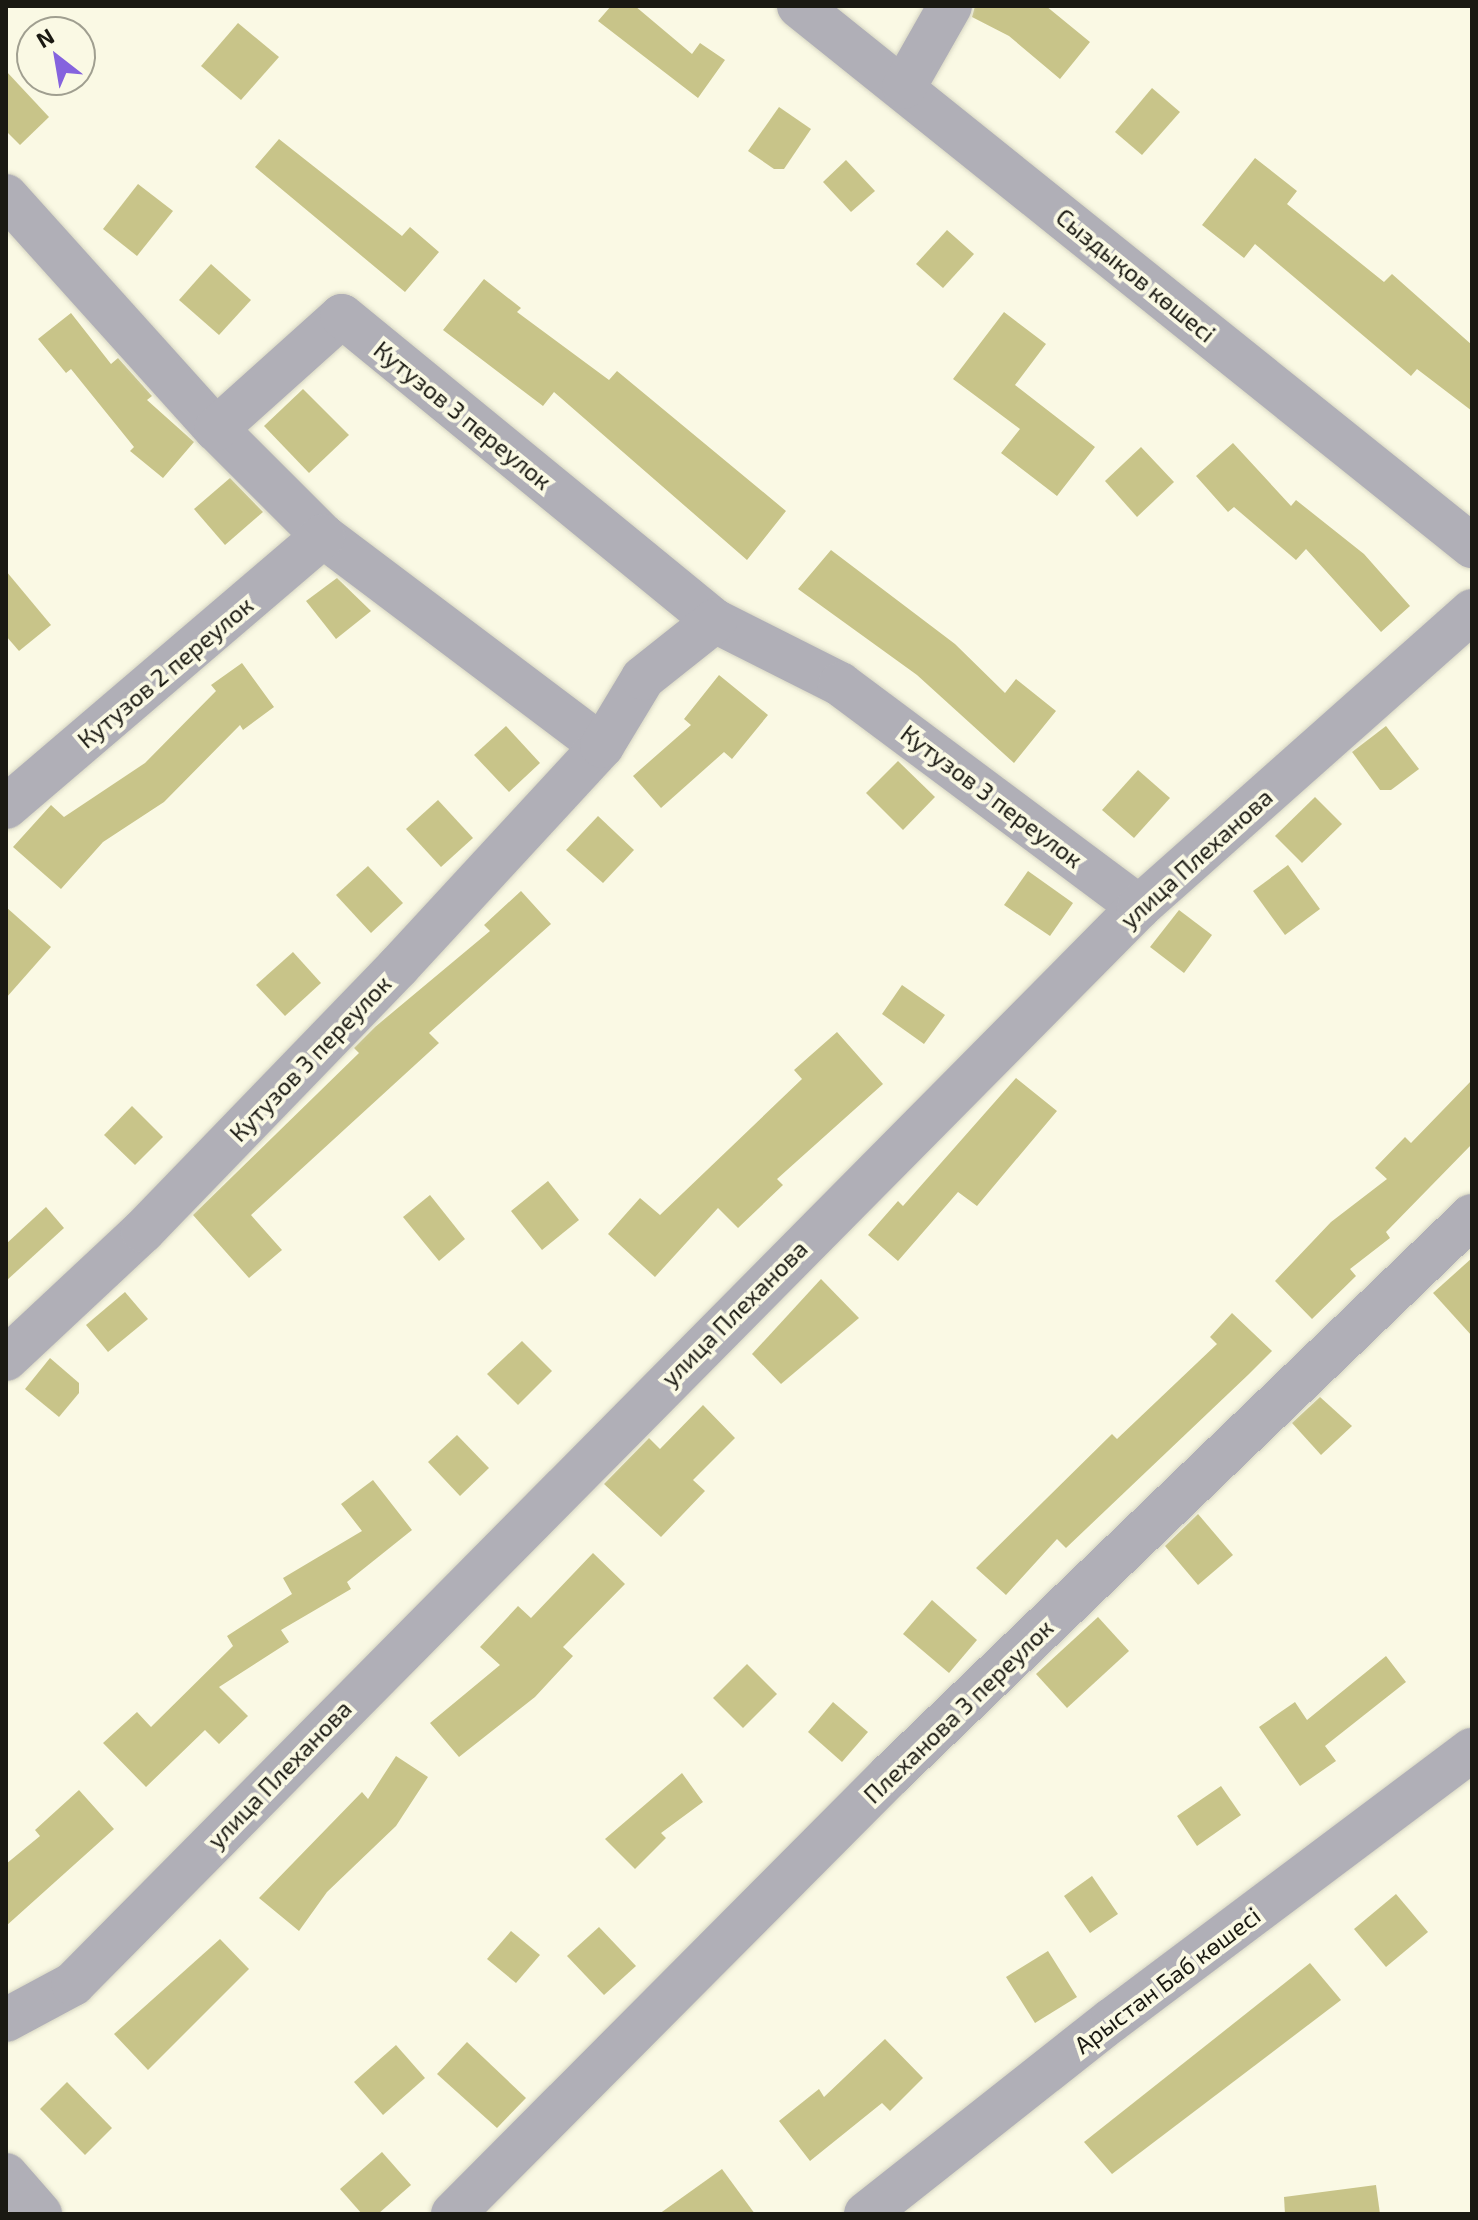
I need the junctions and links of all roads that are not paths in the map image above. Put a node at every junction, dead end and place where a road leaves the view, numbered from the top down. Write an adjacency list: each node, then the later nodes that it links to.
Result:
1 (799, 6): 3 (street, Сыздықов көшесі)
2 (950, 6): 3 (street)
3 (904, 87): 7 (street, Сыздықов көшесі)
4 (6, 196): 5 (street)
5 (216, 429): 6 (street); 9 (street, Кутузов 3 переулок)
6 (323, 536): 10 (street); 11 (street, Кутузов 2 переулок)
7 (1472, 546)
8 (1472, 611): 12 (street, улица Плеханова)
9 (715, 621): 10 (street, Кутузов 3 переулок); 12 (street, Кутузов 3 переулок)
10 (602, 746): 14 (street, Кутузов 3 переулок)
11 (6, 807)
12 (1139, 907): 16 (street, улица Плеханова)
13 (1472, 1216): 19 (street, Плеханова 3 переулок)
14 (6, 1359)
15 (1469, 1760): 20 (street, Арыстан Баб көшесі)
16 (6, 2020)
17 (6, 2175): 18 (street)
18 (40, 2214)
19 (453, 2214)
20 (866, 2214)

